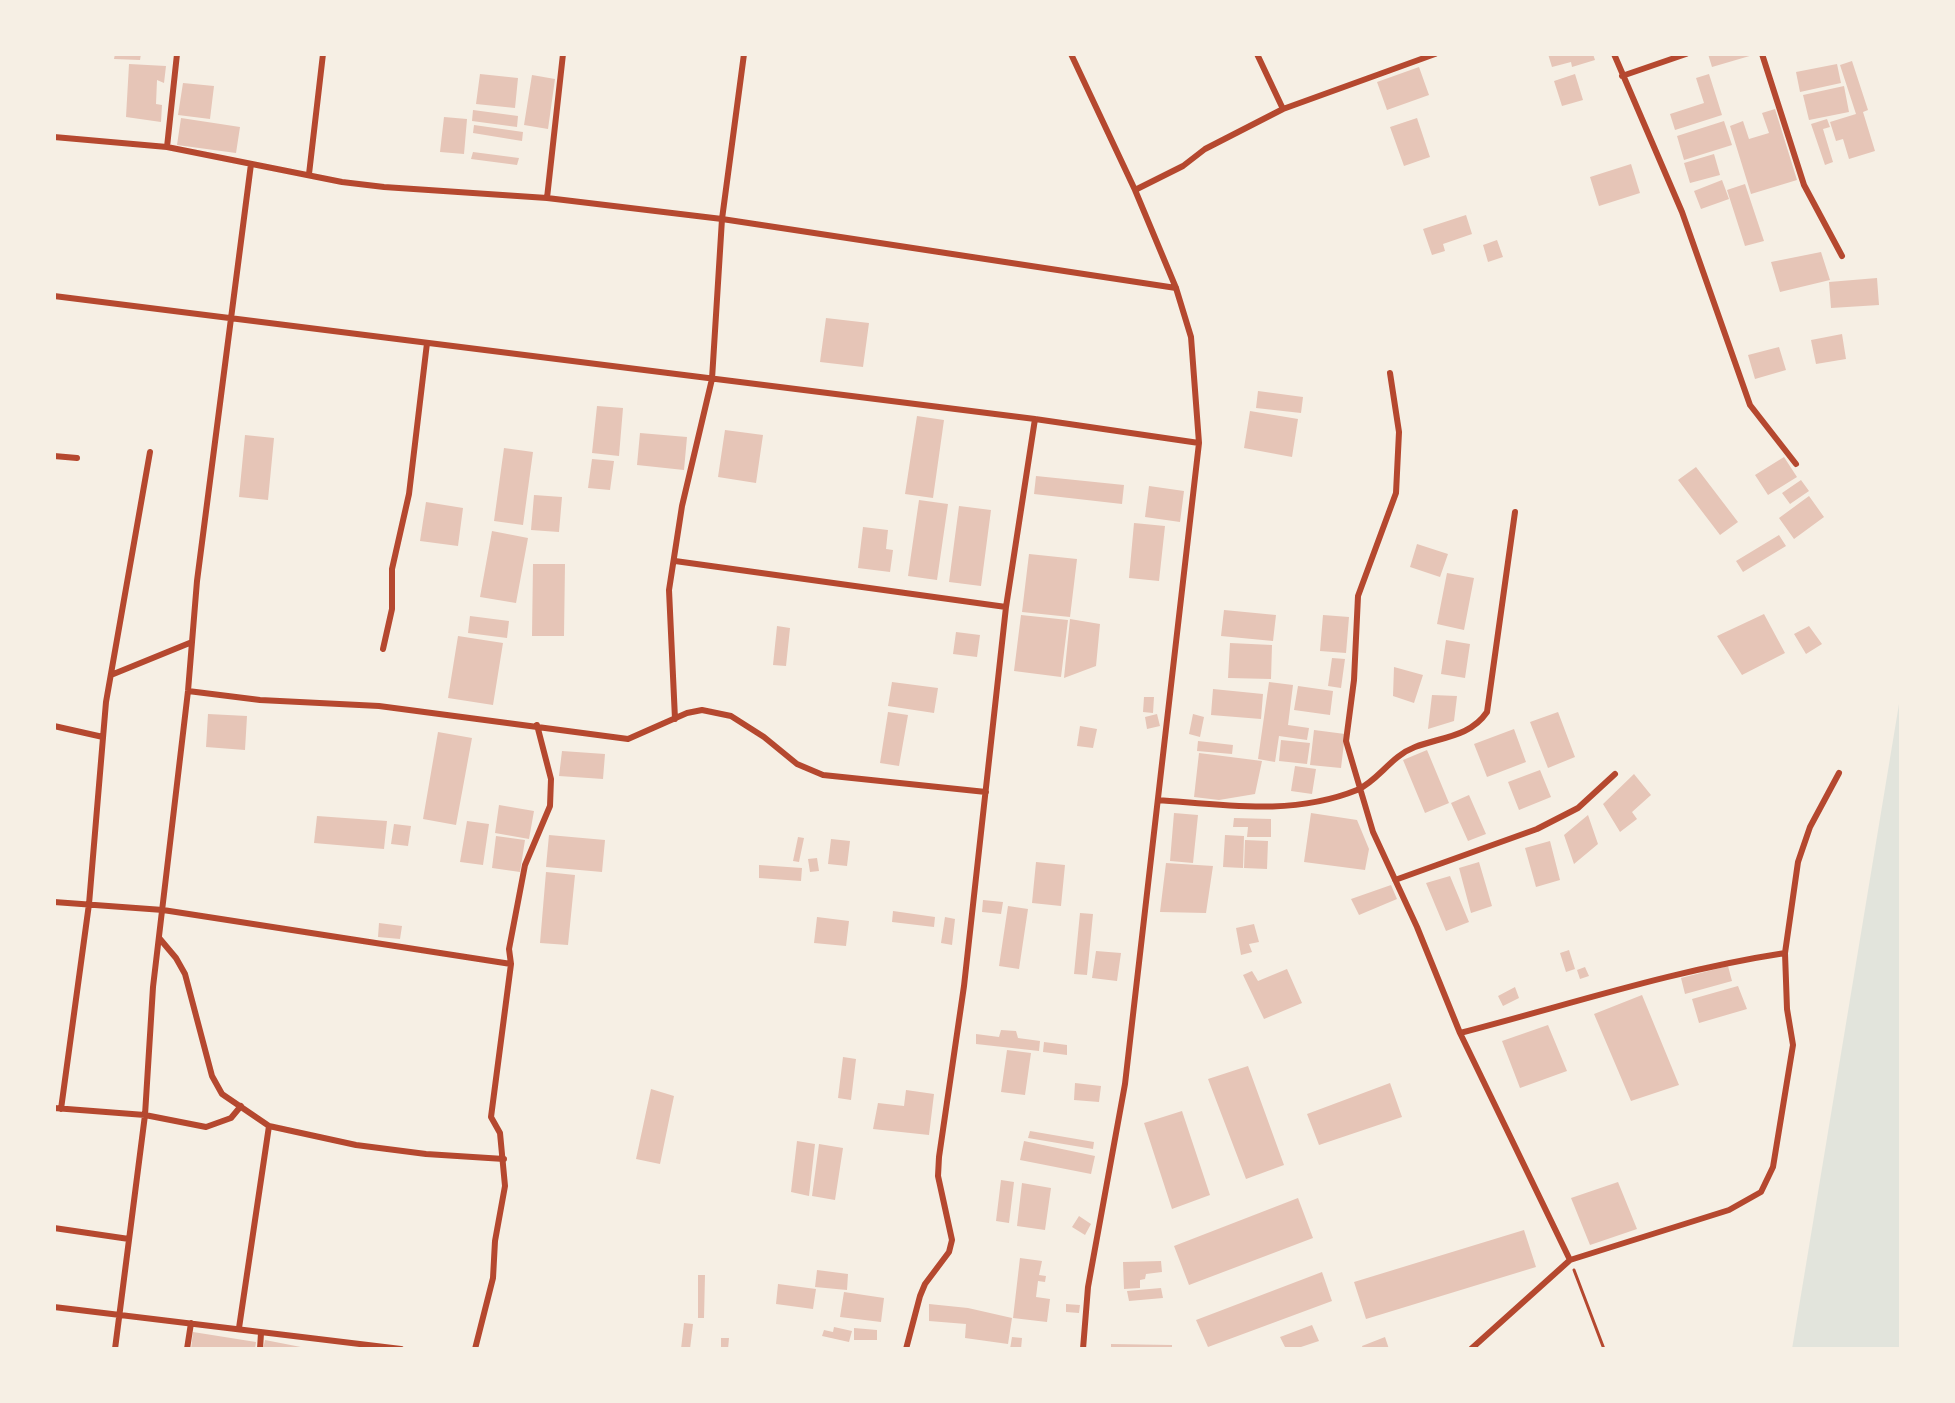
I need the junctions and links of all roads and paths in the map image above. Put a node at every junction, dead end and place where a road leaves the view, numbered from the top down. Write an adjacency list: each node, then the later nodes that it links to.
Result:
1 (177, 54): 14 (street)
2 (323, 54): 16 (street)
3 (563, 54): 18 (street)
4 (744, 54): 19 (street)
5 (1071, 54): 17 (street)
6 (1257, 54): 12 (street)
7 (1435, 54): 12 (street)
8 (1614, 54): 11 (street)
9 (1686, 54): 11 (street)
10 (1761, 54): 20 (street)
11 (1622, 76): 32 (street)
12 (1283, 109): 17 (street)
13 (54, 137): 14 (street)
14 (167, 147): 15 (street)
15 (251, 164): 16 (street); 23 (street)
16 (309, 174): 18 (street)
17 (1135, 190): 21 (street)
18 (547, 198): 19 (street)
19 (722, 219): 21 (street); 26 (street)
20 (1842, 256)
21 (1176, 288): 28 (street)
22 (54, 296): 23 (street)
23 (233, 319): 24 (street); 36 (street)
24 (427, 343): 26 (street); 37 (street)
25 (1390, 373): 46 (street)
26 (712, 379): 27 (street); 34 (street)
27 (1035, 419): 28 (street); 35 (street)
28 (1199, 443): 48 (street)
29 (150, 452): 38 (street)
30 (54, 456): 31 (street)
31 (77, 458)
32 (1796, 464)
33 (1515, 512): 46 (street)
34 (675, 561): 35 (street); 40 (street)
35 (1006, 607): 47 (street)
36 (192, 642): 38 (street); 39 (street)
37 (383, 649)
38 (111, 675): 43 (street)
39 (188, 691): 41 (street); 52 (street)
40 (675, 719): 41 (street); 47 (street)
41 (537, 725): 55 (street)
42 (54, 726): 43 (street)
43 (103, 737): 51 (street)
44 (1839, 773): 54 (street)
45 (1615, 774): 49 (street)
46 (1358, 789): 48 (street); 49 (street)
47 (986, 792): 77 (street)
48 (1158, 800): 78 (street)
49 (1395, 880): 56 (street)
50 (54, 902): 51 (street)
51 (89, 904): 52 (street); 58 (street)
52 (163, 910): 53 (street); 55 (street)
53 (160, 939): 57 (street); 59 (street)
54 (1785, 953): 56 (street); 64 (street)
55 (511, 964): 61 (street)
56 (1460, 1033): 64 (street)
57 (241, 1106): 59 (street); 60 (street)
58 (58, 1109): 59 (street)
59 (145, 1115): 63 (street)
60 (269, 1126): 61 (street); 68 (street)
61 (504, 1159): 76 (street)
62 (54, 1228): 63 (street)
63 (129, 1239): 66 (street)
64 (1570, 1260): 79 (street); 80 (path)
65 (54, 1307): 66 (street)
66 (119, 1313): 67 (street); 71 (street)
67 (191, 1323): 68 (street); 72 (street)
68 (239, 1328): 69 (street)
69 (261, 1333): 70 (street); 73 (street)
70 (343, 1341): 74 (street); 75 (street)
71 (116, 1349)
72 (187, 1349)
73 (260, 1349)
74 (342, 1349)
75 (401, 1349)
76 (475, 1349)
77 (906, 1349)
78 (1083, 1349)
79 (1471, 1349)
80 (1604, 1349)

